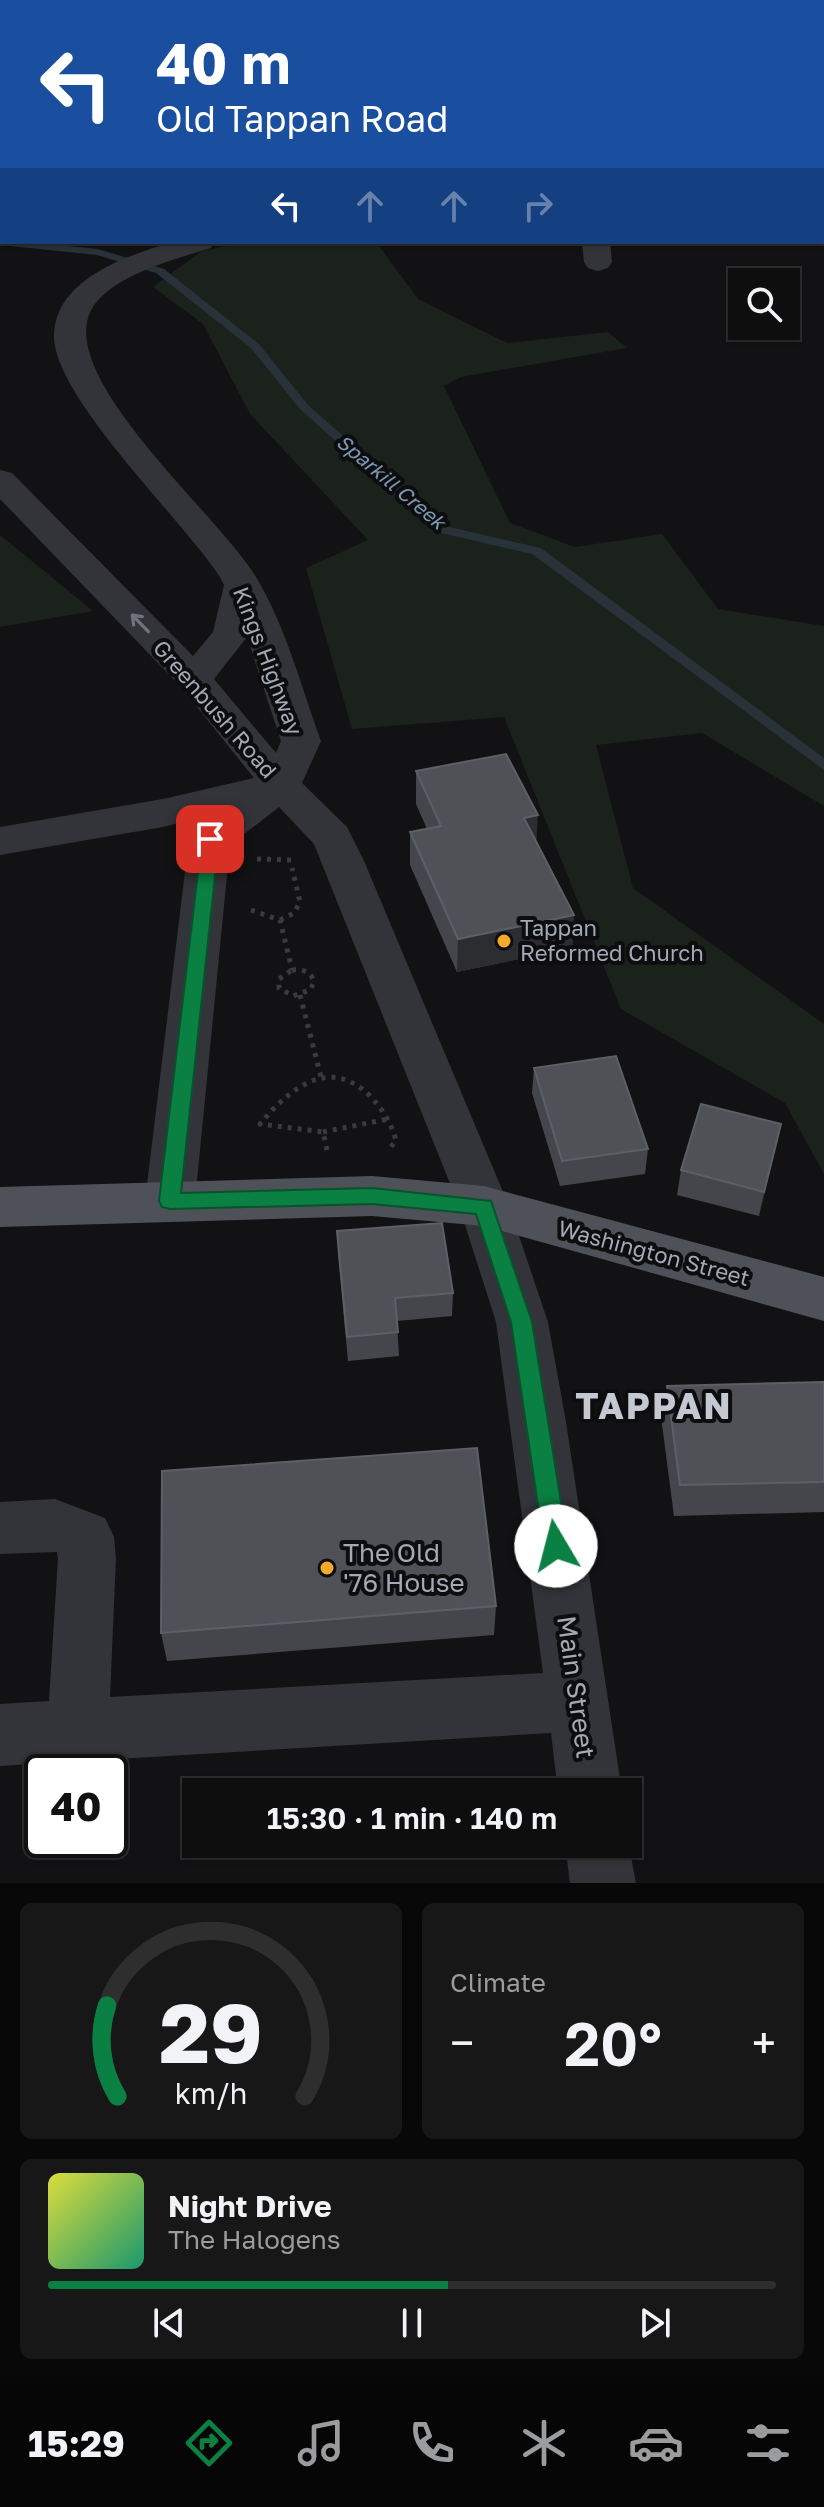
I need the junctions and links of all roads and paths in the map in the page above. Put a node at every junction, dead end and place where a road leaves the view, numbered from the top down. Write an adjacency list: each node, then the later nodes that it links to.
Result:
1 (195, 244): 3 (street, Kings Highway)
2 (0, 480): 4 (street, Greenbush Road, one-way to 2)
3 (241, 586): 4 (street); 5 (street, Kings Highway)
4 (194, 679): 5 (street, Greenbush Road)
5 (281, 785): 6 (street); 19 (street, Greenbush Road); 20 (street)
6 (0, 841)
7 (248, 859): 8 (path)
8 (290, 860): 9 (path); 11 (path)
9 (300, 860)
10 (248, 908): 11 (path)
11 (280, 920): 12 (path)
12 (292, 970): 13 (path); 13 (path)
13 (300, 995): 14 (path)
14 (321, 1077): 15 (path); 16 (path)
15 (388, 1119): 16 (path); 18 (path)
16 (323, 1132): 17 (path)
17 (337, 1150)
18 (388, 1150)
19 (170, 1201): 20 (main road, Washington Street); 21 (main road, Washington Street)
20 (484, 1206): 22 (main road, Washington Street); 24 (street, Main Street)
21 (0, 1207)
22 (824, 1299)
23 (0, 1528): 25 (street)
24 (578, 1701): 25 (street); 27 (street, Main Street)
25 (78, 1730): 26 (street)
26 (0, 1735)
27 (588, 1778)
28 (599, 1858): 29 (street)
29 (603, 1883)

